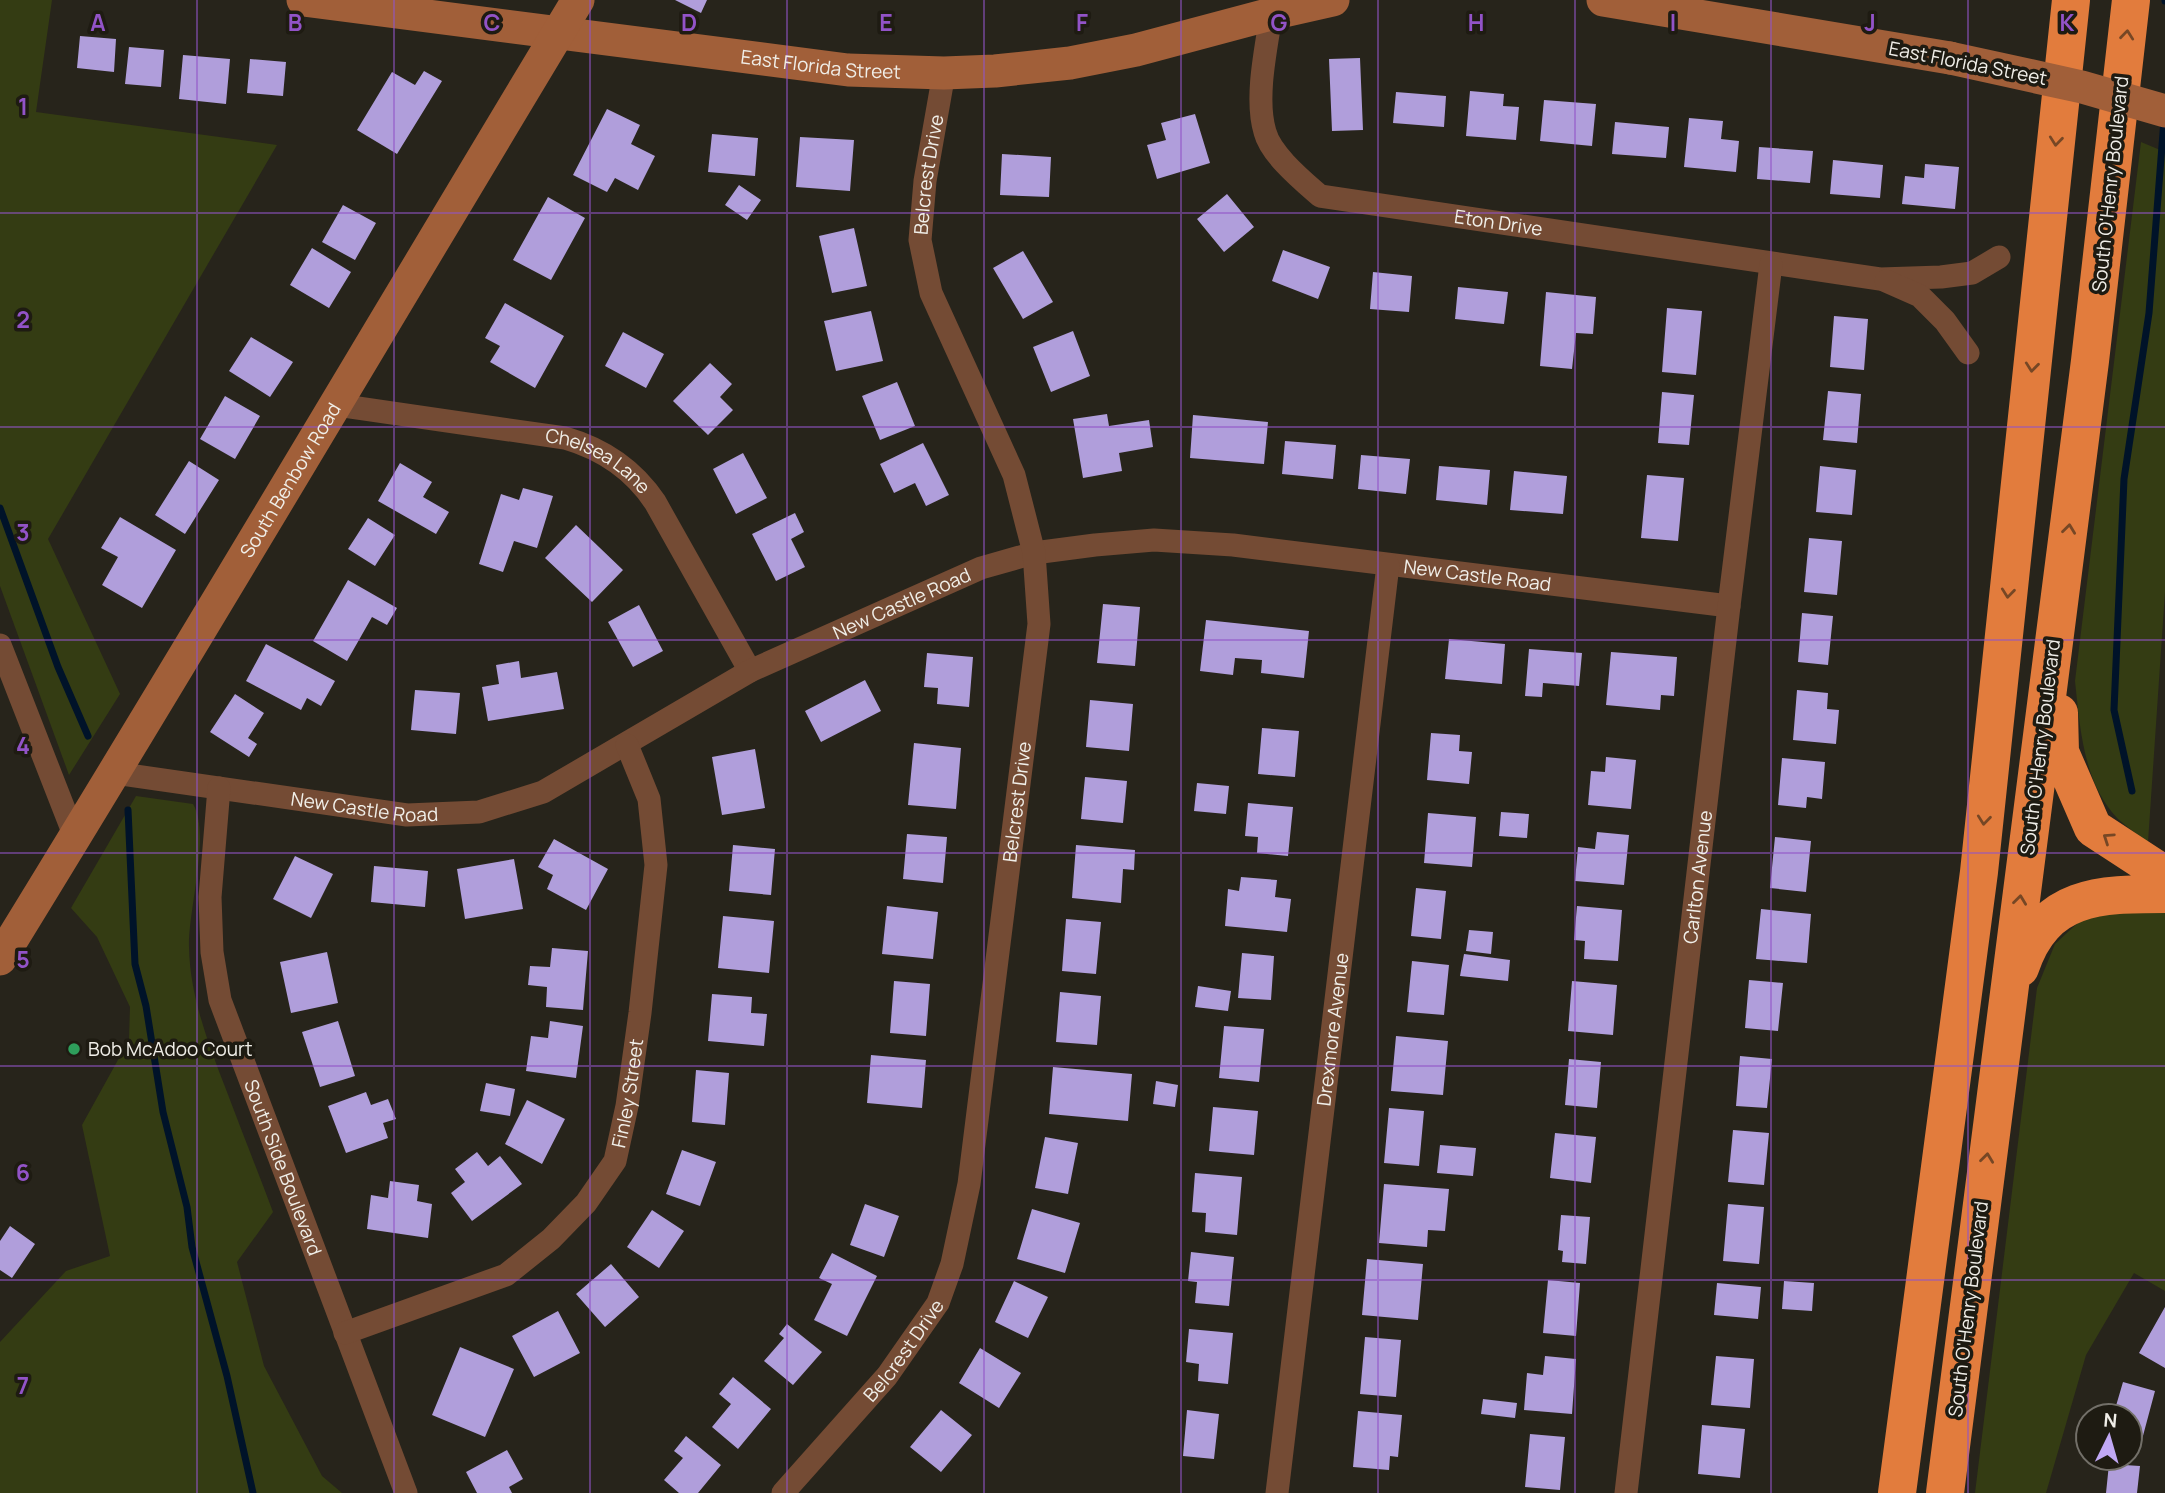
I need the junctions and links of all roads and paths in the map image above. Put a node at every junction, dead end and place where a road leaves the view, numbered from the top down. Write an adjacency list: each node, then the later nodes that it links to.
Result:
1 (303, 0): 8 (main road, East Florida Street)
2 (578, 0): 8 (main road, South Benbow Road)
3 (1333, 0): 7 (main road, East Florida Street)
4 (1603, 0): 10 (main road, East Florida Street, bridge)
5 (2071, 0): 35 (highway, one-way to 35)
6 (2131, 0): 19 (highway, South O'Henry Boulevard, one-way to 6)
7 (1272, 7): 9 (main road, East Florida Street); 12 (street, Eton Drive)
8 (558, 34): 9 (main road, East Florida Street); 15 (main road, South Benbow Road)
9 (944, 73): 16 (street, Belcrest Drive)
10 (2165, 111)
11 (1999, 257): 13 (street, Eton Drive)
12 (1771, 264): 13 (street, Eton Drive); 18 (street, Carlton Avenue)
13 (1880, 279): 14 (street, Eton Drive)
14 (1968, 354)
15 (337, 405): 21 (street, Chelsea Lane); 23 (main road, South Benbow Road)
16 (1034, 553): 17 (street, New Castle Road); 21 (street, New Castle Road); 32 (street, Belcrest Drive)
17 (1388, 565): 18 (street, New Castle Road); 33 (street, Drexmore Avenue)
18 (1729, 606): 34 (street, Carlton Avenue)
19 (2058, 614): 26 (highway, one-way to 19); 29 (highway, South O'Henry Boulevard, one-way to 19)
20 (0, 645): 25 (street)
21 (750, 671): 22 (street, New Castle Road)
22 (627, 744): 24 (street, New Castle Road); 30 (street, Finley Street)
23 (115, 773): 24 (street, New Castle Road); 25 (main road, South Benbow Road)
24 (219, 788): 30 (street, South Side Boulevard)
25 (75, 837): 28 (main road, South Benbow Road)
26 (2165, 876)
27 (2165, 894): 29 (highway)
28 (0, 959)
29 (2005, 1016): 36 (highway, South O'Henry Boulevard, one-way to 29)
30 (345, 1333): 31 (street, South Side Boulevard)
31 (406, 1493)
32 (783, 1493)
33 (1277, 1493)
34 (1626, 1493)
35 (1898, 1493)
36 (1945, 1493)

